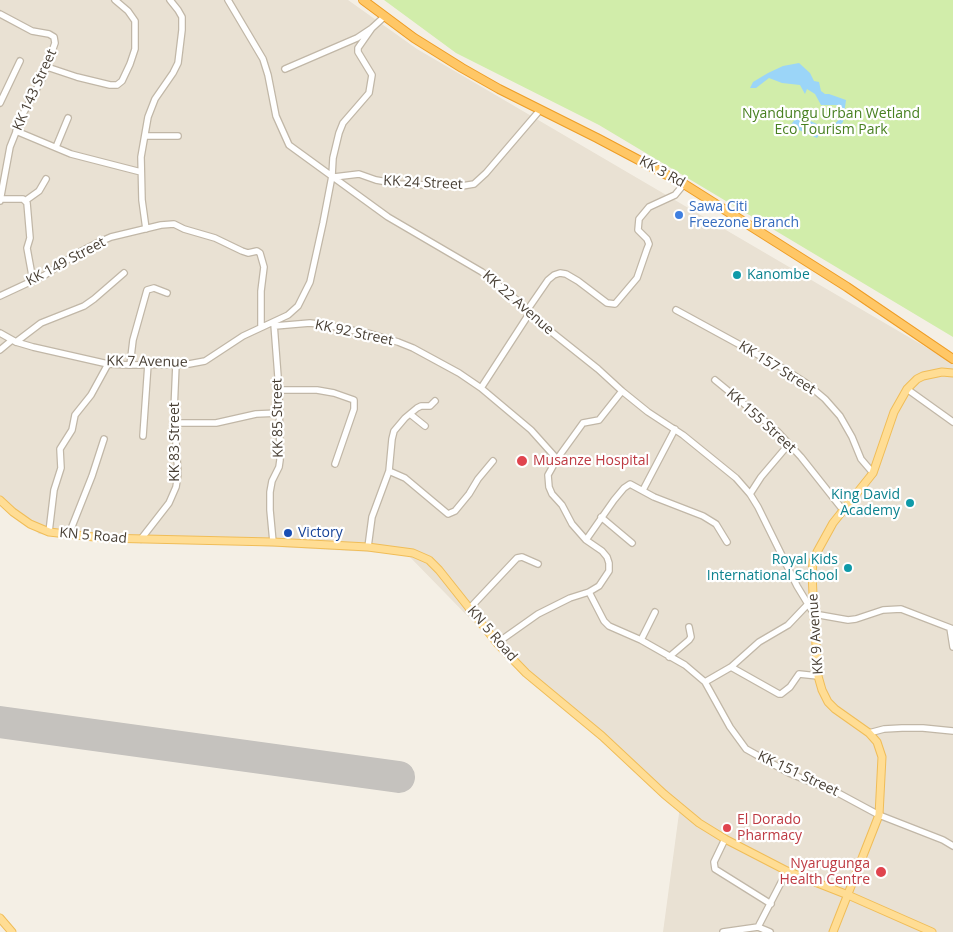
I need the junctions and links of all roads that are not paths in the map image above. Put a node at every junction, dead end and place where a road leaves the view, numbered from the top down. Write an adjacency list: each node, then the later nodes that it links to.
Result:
1 (115, 0): 9 (street)
2 (170, 0): 15 (street)
3 (228, 0): 19 (street, KK 22 Avenue)
4 (363, 0): 6 (highway, KK 3 Rd)
5 (0, 14): 9 (street, KK 143 Street)
6 (384, 17): 7 (street); 12 (highway, KK 3 Rd)
7 (372, 28): 10 (street); 19 (street, KK 7 Avenue)
8 (20, 61): 11 (street)
9 (47, 67): 14 (street, KK 143 Street)
10 (286, 69)
11 (0, 103)
12 (540, 110): 19 (street, KK 24 Street); 21 (highway, KK 3 Rd)
13 (68, 118): 17 (street)
14 (16, 131): 17 (street); 22 (street, KK 143 Street)
15 (146, 136): 16 (street); 18 (street)
16 (178, 136)
17 (56, 147): 18 (street)
18 (141, 172): 24 (street)
19 (333, 177): 30 (street, KK 22 Avenue); 31 (street, KK 7 Avenue)
20 (46, 179): 23 (street)
21 (684, 184): 30 (street); 36 (highway, KK 3 Rd)
22 (0, 200): 23 (street)
23 (26, 201): 26 (street)
24 (146, 229): 26 (street, KK 149 Street); 32 (street, KK 149 Street)
25 (124, 273): 34 (street)
26 (34, 280): 28 (street, KK 149 Street)
27 (167, 293): 40 (street)
28 (0, 296)
29 (676, 310): 61 (street, KK 157 Street)
30 (528, 312): 43 (street); 46 (street, KK 22 Avenue)
31 (274, 324): 32 (street, KK 7 Avenue); 43 (street, KK 92 Street); 45 (street, KK 85 Street)
32 (261, 327): 39 (street, KK 7 Avenue)
33 (0, 333): 34 (street, KK 7 Avenue)
34 (14, 341): 35 (street); 37 (street, KK 7 Avenue)
35 (0, 350)
36 (953, 359)
37 (108, 364): 40 (street, KK 7 Avenue); 67 (street)
38 (148, 364): 39 (street, KK 7 Avenue); 40 (street, KK 7 Avenue); 54 (street)
39 (176, 364): 51 (street, KK 83 Street)
40 (130, 365)
41 (953, 373): 44 (main road, KK 9 Avenue)
42 (715, 380): 56 (street, KK 155 Street)
43 (481, 388): 57 (street, KK 92 Street)
44 (907, 389): 50 (street); 61 (main road, KK 9 Avenue)
45 (278, 390): 48 (street, KK 85 Street); 59 (street)
46 (622, 391): 53 (street, KK 22 Avenue); 57 (street)
47 (435, 401): 49 (street)
48 (279, 413): 51 (street); 71 (street, KK 85 Street)
49 (410, 414): 52 (street); 60 (street)
50 (953, 422)
51 (175, 423): 69 (street, KK 83 Street)
52 (425, 426)
53 (675, 429): 62 (street); 63 (street, KK 22 Avenue)
54 (144, 436)
55 (104, 439): 68 (street)
56 (789, 444): 63 (street); 65 (street, KK 155 Street)
57 (556, 459): 70 (street)
58 (493, 461): 60 (street)
59 (335, 464)
60 (389, 471): 74 (street)
61 (873, 473): 65 (main road, KK 9 Avenue)
62 (643, 490): 66 (street); 72 (street)
63 (750, 494): 77 (street, KK 22 Avenue)
64 (0, 500): 67 (main road, KN 5 Road)
65 (843, 510): 80 (main road, KK 9 Avenue)
66 (601, 517): 70 (street); 73 (street)
67 (50, 532): 68 (main road, KN 5 Road)
68 (69, 534): 69 (main road, KN 5 Road)
69 (141, 539): 71 (main road, KN 5 Road)
70 (586, 540): 76 (street)
71 (273, 542): 74 (main road, KN 5 Road)
72 (727, 542)
73 (632, 543)
74 (368, 547): 78 (main road, KN 5 Road)
75 (538, 564): 78 (street)
76 (589, 592): 83 (street, KK 151 Street); 84 (street)
77 (808, 604): 80 (street, KK 22 Avenue); 87 (street)
78 (469, 609): 84 (main road, KN 5 Road)
79 (655, 612): 83 (street)
80 (814, 614): 82 (street); 88 (main road, KK 9 Avenue)
81 (689, 627): 86 (street)
82 (951, 629): 85 (street)
83 (641, 640): 86 (street, KK 151 Street)
84 (498, 643): 93 (main road, KN 5 Road)
85 (953, 648)
86 (669, 657): 89 (street, KK 151 Street)
87 (731, 667): 88 (street); 89 (street)
88 (818, 676): 91 (main road, KK 9 Avenue)
89 (705, 682): 92 (street, KK 151 Street)
90 (953, 731): 91 (street)
91 (869, 733): 92 (main road, KK 9 Avenue)
92 (879, 815): 94 (street, KK 151 Street); 96 (main road, KK 9 Avenue)
93 (725, 839): 95 (main road, KN 5 Road); 97 (street)
94 (953, 846)
95 (787, 871): 96 (main road, KN 5 Road); 97 (street)
96 (848, 895): 103 (main road, KK 9 Avenue); 104 (main road, KN 5 Road)
97 (771, 904): 99 (street)
98 (0, 918): 100 (main road)
99 (758, 927): 101 (street); 102 (street)
100 (12, 932)
101 (723, 932)
102 (770, 932)
103 (833, 932)
104 (932, 932)

